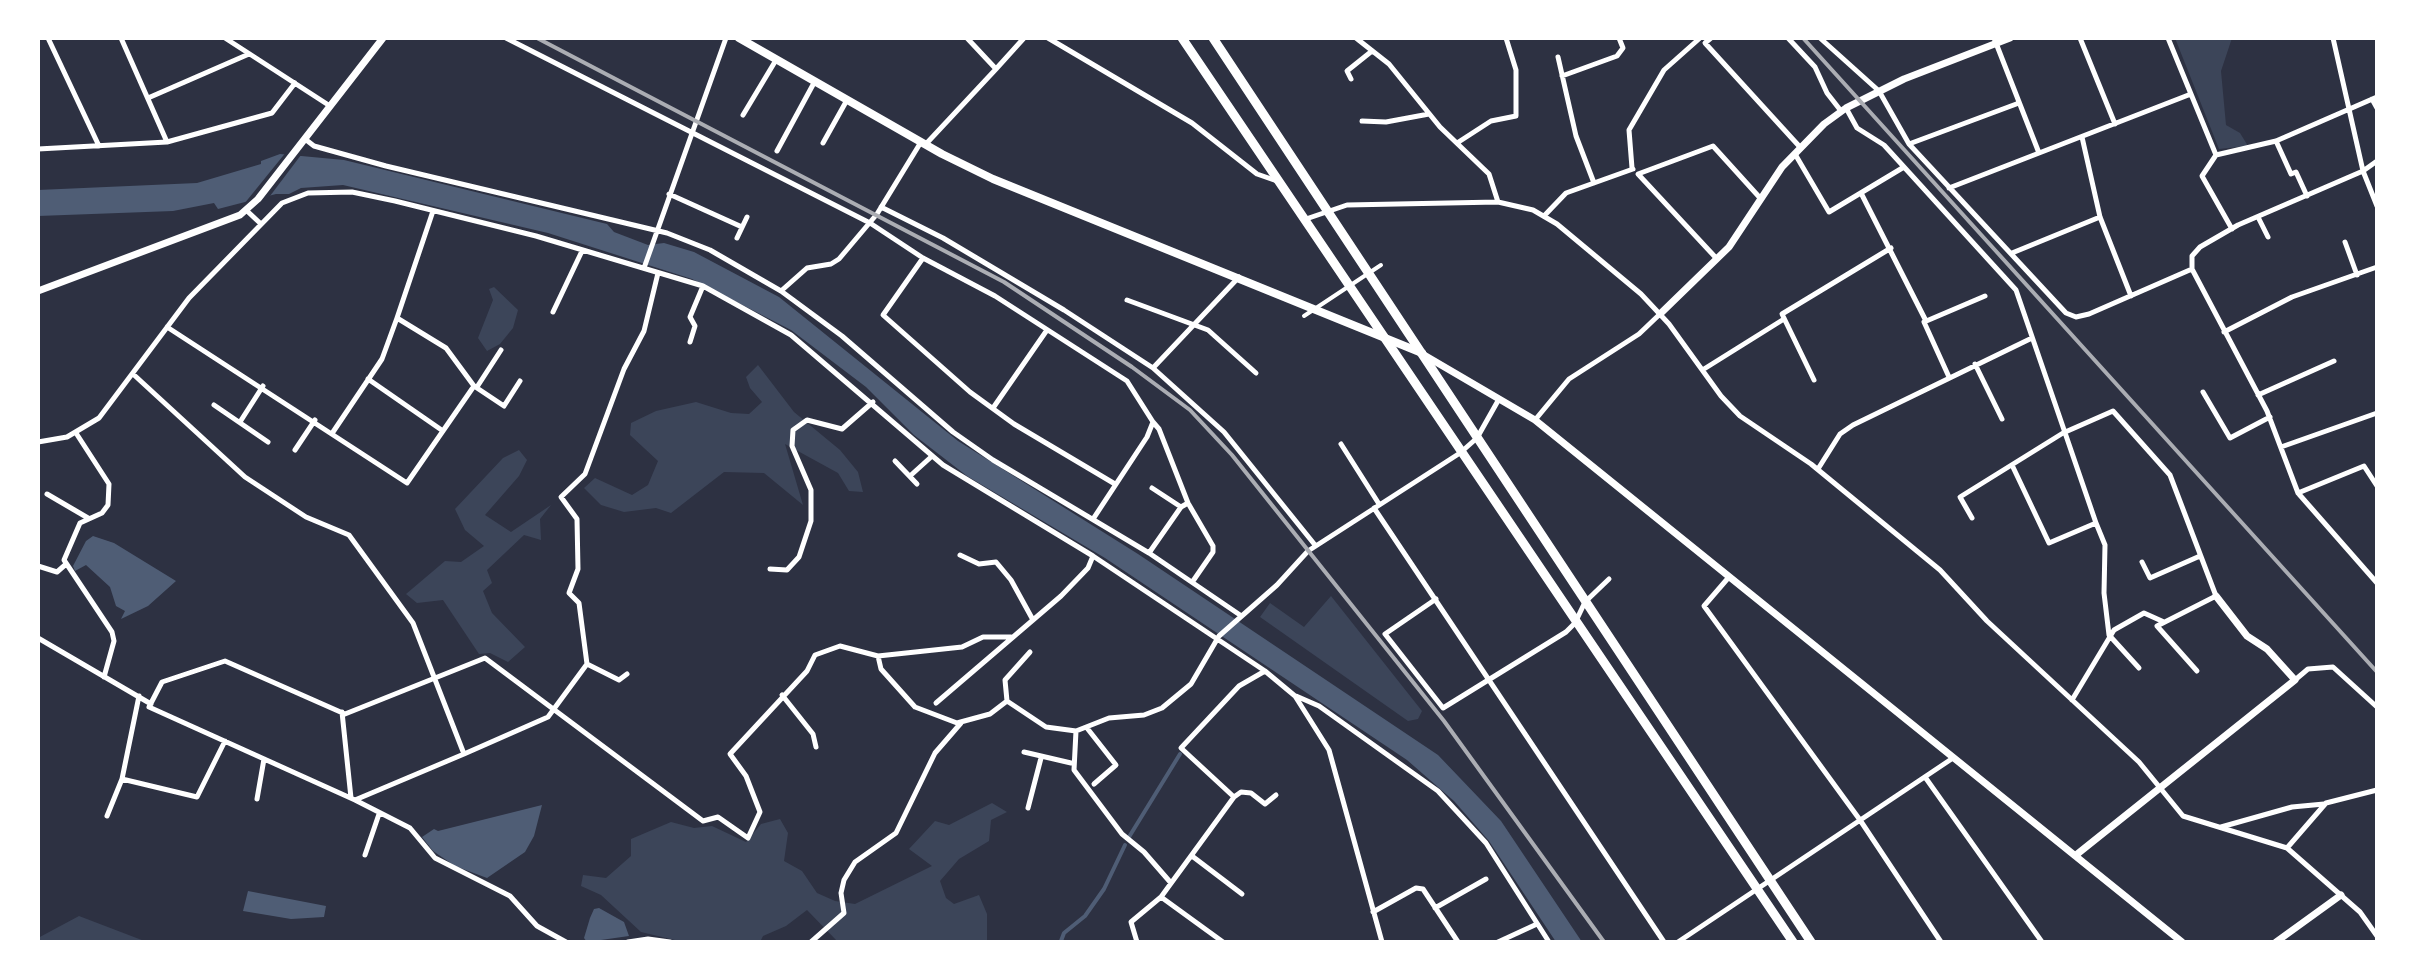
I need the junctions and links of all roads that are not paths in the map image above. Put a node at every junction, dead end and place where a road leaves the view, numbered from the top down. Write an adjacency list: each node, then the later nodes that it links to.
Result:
1 (48, 38): 56 (street)
2 (121, 38): 35 (street)
3 (225, 38): 25 (street)
4 (383, 38): 39 (main road)
5 (506, 38): 47 (street)
6 (726, 38): 47 (street)
7 (739, 38): 27 (main road)
8 (967, 38): 28 (street)
9 (1024, 38): 28 (street)
10 (1182, 38): 67 (highway)
11 (1213, 38): 78 (highway)
12 (1356, 38): 24 (street)
13 (1506, 38): 53 (street)
14 (1619, 38): 29 (street)
15 (1788, 38): 42 (street)
16 (1820, 38): 33 (street)
17 (2010, 38): 23 (main road)
18 (2080, 38): 46 (street)
19 (2168, 38): 34 (street)
20 (2333, 38): 40 (street)
21 (1052, 39): 67 (street)
22 (1704, 39): 58 (street); 64 (street)
23 (1995, 40): 33 (main road); 38 (street)
24 (1372, 51): 30 (street); 43 (street)
25 (249, 54): 32 (street); 35 (street)
26 (1558, 57): 29 (street)
27 (777, 59): 31 (main road); 44 (street)
28 (996, 69): 54 (street)
29 (1562, 76): 68 (street)
30 (1351, 79)
31 (816, 80): 37 (main road); 59 (street)
32 (295, 83): 39 (street); 51 (street)
33 (1879, 91): 42 (main road); 55 (street)
34 (2191, 94): 46 (street); 61 (street)
35 (148, 98): 51 (street)
36 (2375, 98): 40 (street); 41 (street)
37 (847, 99): 52 (street); 54 (main road)
38 (2019, 103): 55 (street); 60 (street)
39 (330, 106): 49 (main road)
40 (2349, 107): 50 (street); 65 (street)
41 (2377, 108)
42 (1844, 109): 58 (main road); 63 (street)
43 (1429, 114): 45 (street); 53 (street)
44 (743, 115)
45 (1362, 121)
46 (2115, 124): 48 (street)
47 (692, 131): 71 (street); 85 (street)
48 (2082, 137): 60 (street); 82 (street)
49 (305, 139): 77 (main road); 89 (street)
50 (2276, 141): 61 (street); 72 (street)
51 (167, 142): 56 (street)
52 (823, 143)
53 (1457, 143): 74 (street)
54 (923, 144): 76 (street); 104 (main road)
55 (1909, 144): 69 (street)
56 (99, 146): 57 (street)
57 (38, 149)
58 (1797, 150): 70 (street); 73 (main road)
59 (777, 151)
60 (2039, 153): 69 (street)
61 (2216, 155): 88 (street)
62 (2377, 161): 65 (street)
63 (1904, 167): 70 (street); 122 (street)
64 (1632, 168): 66 (street); 68 (street)
65 (2363, 171): 72 (street); 75 (street)
66 (1638, 174): 73 (street); 97 (street)
67 (1282, 183): 84 (highway)
68 (1594, 183): 80 (street)
69 (1949, 188): 95 (street)
70 (1861, 193): 93 (street)
71 (669, 194): 87 (street); 89 (street)
72 (2307, 196): 83 (street)
73 (1761, 200): 97 (main road)
74 (1498, 202): 78 (street); 80 (street)
75 (2377, 206)
76 (881, 207): 85 (street); 128 (street)
77 (249, 208): 86 (street); 106 (main road)
78 (1327, 210): 84 (street); 125 (highway)
79 (433, 211): 86 (street); 94 (street); 114 (street)
80 (1544, 216): 112 (street)
81 (747, 217): 87 (street)
82 (2100, 217): 95 (street); 109 (street)
83 (2258, 217): 88 (street); 90 (street)
84 (1306, 219): 121 (highway)
85 (870, 223): 96 (street); 107 (street)
86 (261, 224): 118 (street)
87 (742, 227): 91 (street)
88 (2232, 229): 101 (street)
89 (656, 231): 99 (street); 107 (street)
90 (2268, 237)
91 (737, 238)
92 (2345, 242): 103 (street)
93 (1891, 248): 115 (street); 116 (street)
94 (582, 251): 99 (street); 111 (street)
95 (2012, 254): 109 (street)
96 (923, 258): 119 (street); 143 (street)
97 (1717, 259): 112 (main road)
98 (1381, 265): 113 (street)
99 (645, 266): 102 (street)
100 (2377, 267): 103 (street)
101 (2192, 269): 109 (street); 120 (street)
102 (658, 273): 105 (street); 206 (street)
103 (2357, 275): 120 (street)
104 (1239, 276): 117 (street); 121 (main road)
105 (703, 286): 123 (street); 141 (street)
106 (38, 291)
107 (781, 291): 178 (street)
108 (1985, 296): 116 (street)
109 (2131, 296)
110 (1127, 300): 117 (street)
111 (553, 312)
112 (1660, 314): 129 (street); 148 (street)
113 (1304, 316)
114 (397, 318): 133 (street); 137 (street)
115 (1784, 319): 129 (street); 134 (street)
116 (1926, 321): 132 (street)
117 (1195, 325): 128 (street); 130 (street)
118 (167, 327): 131 (street); 136 (street)
119 (1047, 330): 143 (street); 149 (street)
120 (2224, 333): 139 (street)
121 (1384, 338): 125 (main road); 161 (highway)
122 (2032, 338): 127 (street); 154 (street)
123 (690, 342)
124 (501, 350): 137 (street)
125 (1423, 354): 140 (main road); 155 (highway)
126 (2334, 361): 139 (street)
127 (1975, 364): 132 (street); 146 (street)
128 (1153, 368): 180 (street)
129 (1704, 369): 165 (street)
130 (1256, 373)
131 (133, 374): 153 (street); 213 (street)
132 (1949, 377): 165 (street)
133 (368, 379): 151 (street); 152 (street)
134 (1814, 380)
135 (520, 381): 137 (street)
136 (263, 386): 147 (street); 150 (street)
137 (475, 386): 151 (street)
138 (2203, 392): 145 (street)
139 (2258, 395): 145 (street)
140 (1499, 399): 148 (main road); 155 (street)
141 (873, 402): 162 (street); 188 (street)
142 (214, 405): 150 (street)
143 (993, 408): 168 (street)
144 (2377, 413): 159 (street)
145 (2270, 417): 159 (street)
146 (2002, 419)
147 (315, 420): 152 (street); 160 (street)
148 (1535, 420): 189 (main road)
149 (1153, 422): 168 (street); 173 (street)
150 (239, 423): 157 (street)
151 (443, 431): 152 (street)
152 (333, 432)
153 (76, 433): 156 (street); 177 (street)
154 (2063, 433): 164 (street); 179 (street); 184 (street)
155 (1477, 438): 161 (street); 195 (highway)
156 (38, 442)
157 (268, 442)
158 (1341, 444): 174 (street)
159 (2281, 447): 171 (street)
160 (295, 450)
161 (1460, 453): 174 (street); 199 (highway)
162 (931, 457): 166 (street); 183 (street)
163 (895, 461): 166 (street)
164 (2012, 465): 176 (street); 179 (street)
165 (1818, 469): 218 (street)
166 (910, 476): 167 (street)
167 (917, 484)
168 (1115, 484): 178 (street)
169 (2377, 486): 171 (street)
170 (1152, 488): 175 (street)
171 (2298, 493): 192 (street)
172 (47, 494): 177 (street)
173 (1188, 503): 175 (street); 191 (street)
174 (1377, 506): 180 (street); 194 (street)
175 (1181, 507): 181 (street)
176 (1972, 518)
177 (88, 519): 186 (street)
178 (1093, 519): 181 (street)
179 (2096, 523): 200 (street)
180 (1315, 545): 196 (street)
181 (1149, 553): 191 (street)
182 (960, 555): 197 (street)
183 (1093, 556): 197 (street); 203 (street)
184 (2200, 556): 185 (street); 193 (street)
185 (2142, 562)
186 (65, 565): 187 (street); 211 (street)
187 (38, 566)
188 (770, 569)
189 (1729, 577): 233 (main road); 249 (street)
190 (1609, 579): 195 (street)
191 (1193, 581): 196 (street)
192 (2377, 583)
193 (2216, 596): 198 (street); 214 (main road)
194 (1436, 599): 212 (street); 212 (street)
195 (1585, 602): 199 (street); 256 (highway)
196 (1238, 617): 203 (street)
197 (1033, 620): 201 (street)
198 (2164, 622): 200 (street); 209 (street)
199 (1575, 623): 212 (street); 258 (highway)
200 (2109, 635): 207 (street); 218 (street)
201 (1011, 637): 205 (street); 220 (street)
202 (38, 638): 211 (street)
203 (1218, 638): 208 (street); 226 (street)
204 (1030, 652): 219 (street)
205 (878, 656): 215 (street); 225 (street)
206 (587, 664): 210 (street); 223 (street)
207 (2139, 668)
208 (1265, 671): 217 (street); 242 (street)
209 (2197, 671)
210 (627, 674)
211 (104, 677): 216 (street)
212 (1489, 679): 276 (street)
213 (434, 680): 223 (street); 224 (street); 231 (street)
214 (2295, 680): 222 (street); 239 (main road)
215 (782, 695): 223 (street); 229 (street)
216 (139, 696): 221 (street); 237 (street)
217 (1295, 696): 263 (street); 264 (street)
218 (2072, 700): 239 (street)
219 (1007, 701): 225 (street); 227 (street)
220 (936, 703)
221 (151, 704): 224 (street); 228 (street)
222 (2377, 707)
223 (554, 709): 231 (street)
224 (342, 712): 244 (street)
225 (962, 723): 269 (street)
226 (1087, 728): 227 (street); 238 (street)
227 (1076, 731): 235 (street)
228 (225, 741): 234 (street); 237 (street)
229 (816, 747)
230 (1024, 752): 232 (street)
231 (464, 754): 244 (street)
232 (1041, 758): 235 (street); 246 (street)
233 (1953, 758): 236 (street); 253 (main road)
234 (264, 759): 243 (street); 244 (street)
235 (1071, 763): 257 (street)
236 (1924, 776): 249 (street); 281 (street)
237 (122, 779): 248 (street)
238 (1094, 784)
239 (2158, 788): 250 (street); 253 (main road)
240 (2377, 790): 245 (street)
241 (1276, 795): 242 (street)
242 (1234, 797): 254 (street)
243 (257, 799)
244 (353, 800): 247 (street)
245 (2326, 803): 250 (street); 251 (street)
246 (1028, 808)
247 (379, 814): 252 (street); 266 (street)
248 (107, 816)
249 (1860, 820): 256 (street); 280 (street)
250 (2220, 828): 251 (street)
251 (2287, 848): 260 (street)
252 (365, 855)
253 (2076, 855): 282 (main road)
254 (1192, 856): 257 (street); 259 (street)
255 (1486, 879): 262 (street)
256 (1770, 880): 258 (street); 279 (highway)
257 (1171, 883): 261 (street)
258 (1758, 888): 277 (street); 278 (highway)
259 (1242, 894)
260 (2341, 895): 265 (street); 283 (main road)
261 (1161, 897): 270 (street); 271 (street)
262 (1435, 908): 263 (street); 273 (street)
263 (1373, 912): 272 (street)
264 (1537, 923): 274 (street); 275 (street)
265 (2377, 936)
266 (566, 942)
267 (628, 942): 268 (street)
268 (670, 942)
269 (811, 942)
270 (1137, 942)
271 (1223, 942)
272 (1382, 942)
273 (1458, 942)
274 (1498, 942)
275 (1549, 942)
276 (1664, 942)
277 (1678, 942)
278 (1793, 942)
279 (1811, 942)
280 (1941, 942)
281 (2042, 942)
282 (2182, 942)
283 (2276, 942)

